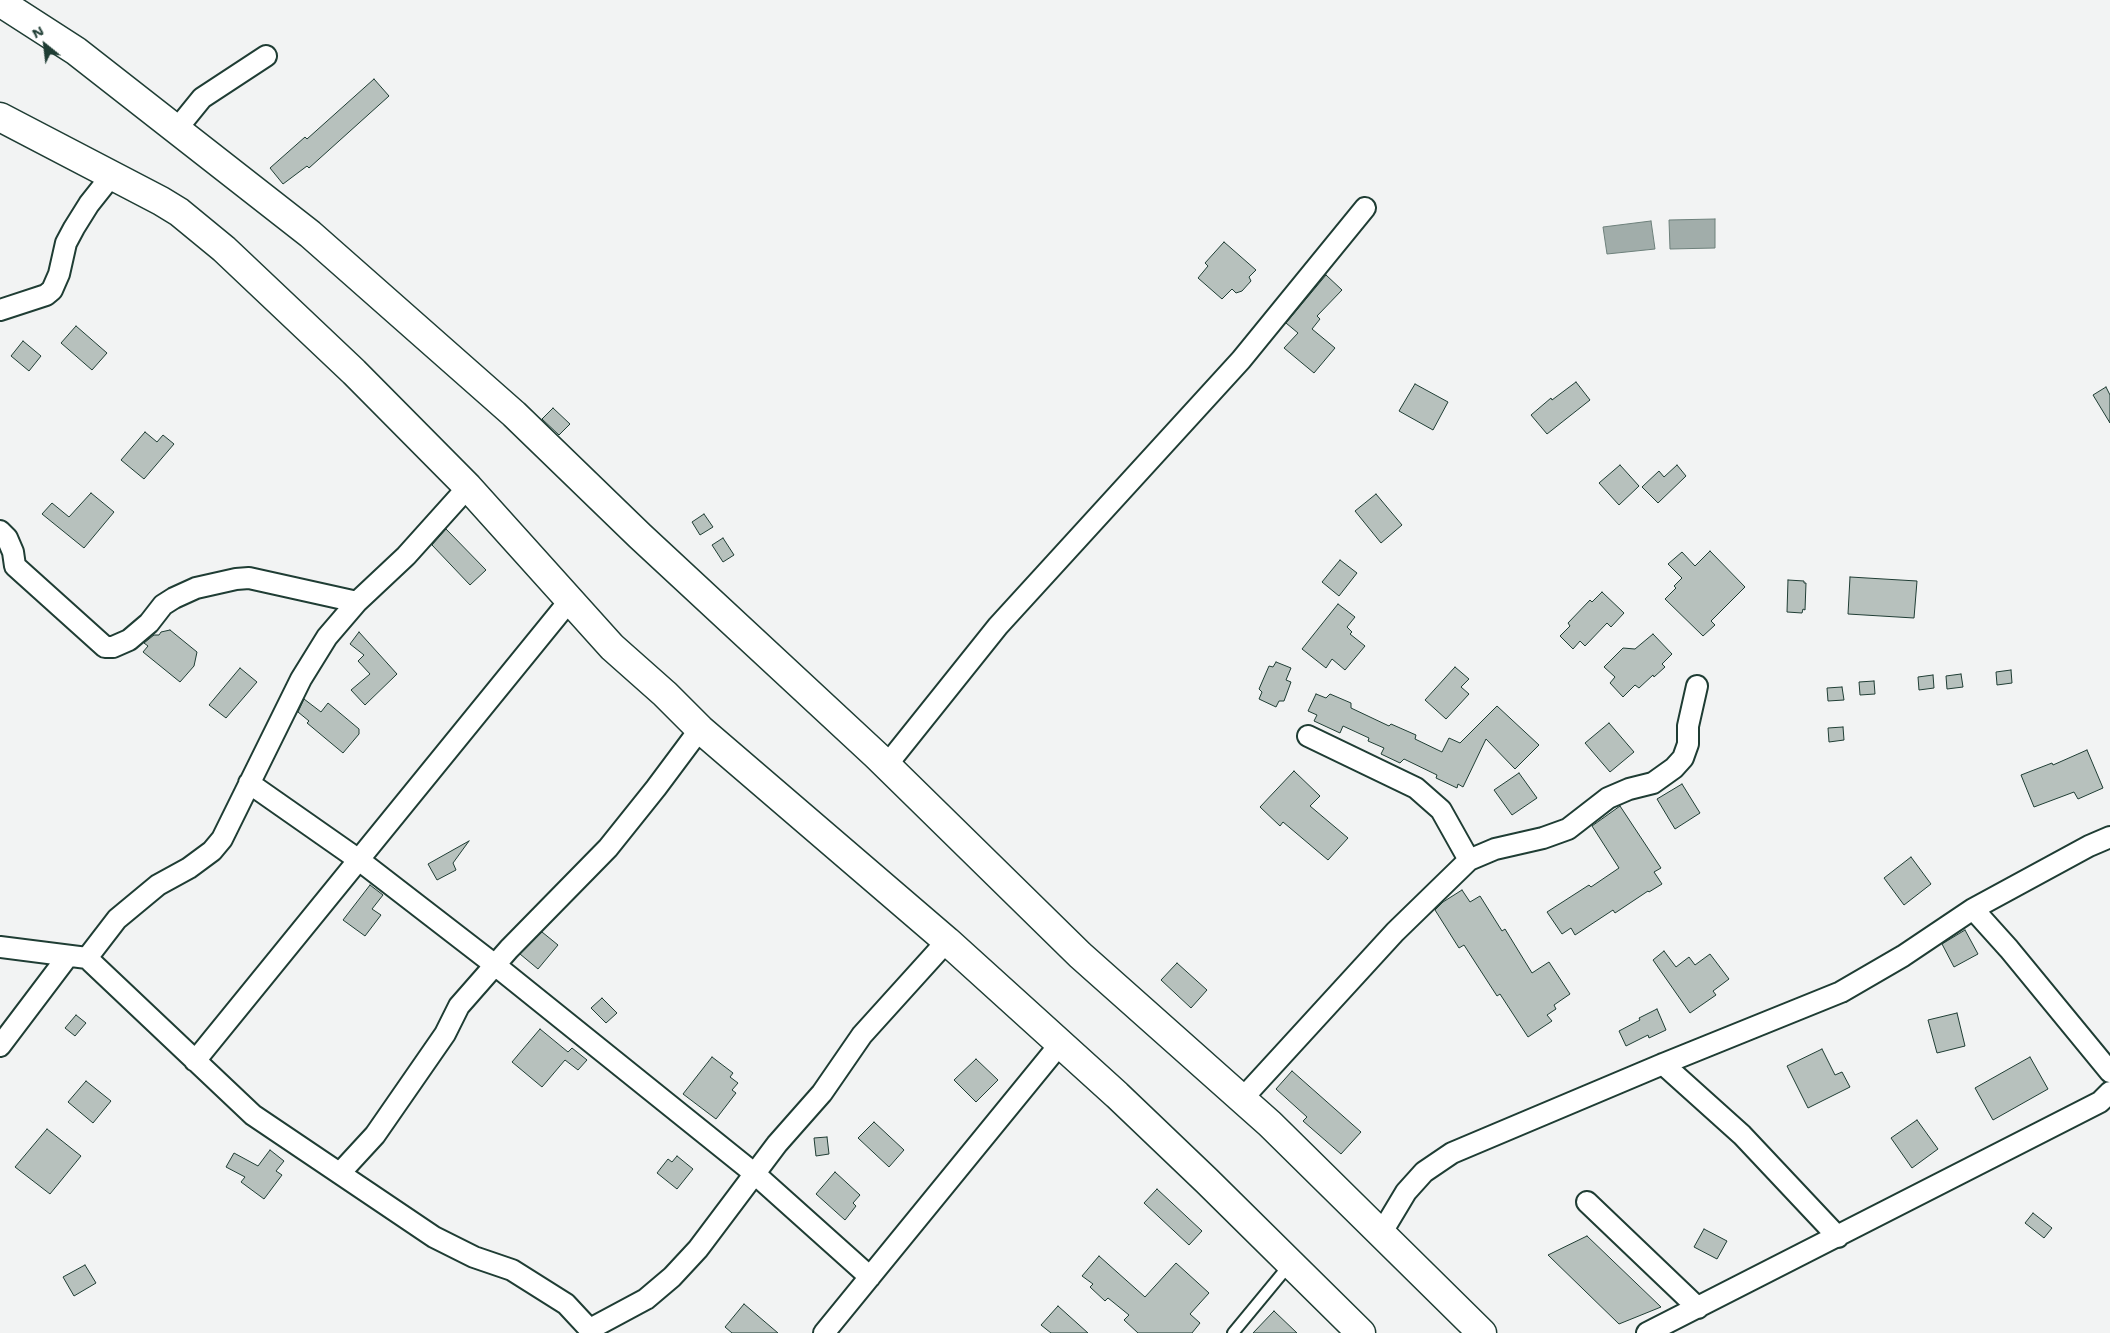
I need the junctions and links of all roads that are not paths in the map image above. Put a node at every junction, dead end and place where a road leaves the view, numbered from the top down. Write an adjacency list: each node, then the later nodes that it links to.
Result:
1 (0, 2): 4 (street)
2 (266, 56): 4 (street)
3 (0, 117): 5 (street)
4 (176, 130): 15 (street)
5 (112, 175): 7 (street); 8 (street)
6 (1366, 208): 15 (street)
7 (0, 310)
8 (468, 487): 10 (street); 11 (street)
9 (0, 531): 11 (street)
10 (570, 600): 13 (street); 18 (street)
11 (357, 602): 16 (street)
12 (1697, 686): 19 (street)
13 (700, 728): 21 (street); 24 (street)
14 (1308, 736): 19 (street)
15 (886, 766): 31 (street)
16 (249, 784): 18 (street); 23 (street)
17 (2110, 837): 20 (street)
18 (358, 860): 24 (street); 27 (street)
19 (1469, 860): 31 (street)
20 (1973, 909): 28 (street); 29 (street)
21 (947, 941): 25 (street); 33 (street)
22 (0, 947): 23 (street)
23 (78, 957): 26 (street); 27 (street)
24 (495, 965): 32 (street); 33 (street)
25 (1060, 1044): 37 (street); 38 (street)
26 (0, 1046)
27 (195, 1060): 32 (street)
28 (1663, 1064): 35 (street); 36 (street)
29 (2110, 1072)
30 (2110, 1092): 36 (street)
31 (1242, 1099): 35 (street)
32 (340, 1173): 40 (street)
33 (755, 1174): 38 (street); 40 (street)
34 (1587, 1202): 39 (street)
35 (1382, 1232): 44 (street)
36 (1838, 1237): 39 (street)
37 (1291, 1263): 42 (lane); 43 (street)
38 (870, 1277): 41 (street)
39 (1698, 1308): 45 (street)
40 (592, 1331)
41 (824, 1333)
42 (1233, 1333)
43 (1361, 1333)
44 (1482, 1333)
45 (1647, 1333)

